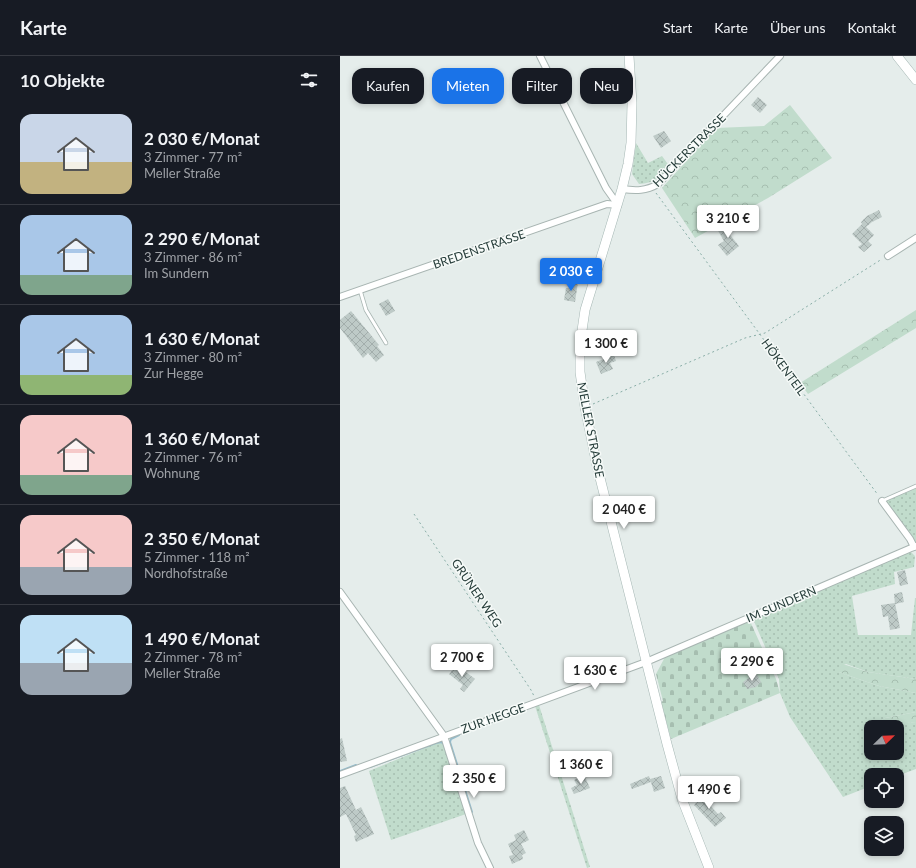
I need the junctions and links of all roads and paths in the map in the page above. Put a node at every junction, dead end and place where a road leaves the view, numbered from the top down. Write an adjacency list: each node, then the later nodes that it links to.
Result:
1 (540, 56): 8 (street)
2 (629, 56): 7 (main road, MELLER STRASSE)
3 (780, 56): 6 (street, HÜCKERSTRASSE)
4 (898, 56): 5 (main road)
5 (916, 80)
6 (652, 188): 7 (street, HÜCKERSTRASSE); 13 (path, HÖKENTEIL)
7 (622, 189): 8 (main road, MELLER STRASSE)
8 (618, 204): 11 (street, BREDENSTRASSE); 15 (main road, MELLER STRASSE)
9 (916, 238): 10 (street)
10 (888, 256): 13 (path)
11 (360, 290): 12 (street, BREDENSTRASSE); 14 (lane)
12 (340, 297)
13 (760, 334): 15 (path); 17 (path, HÖKENTEIL)
14 (386, 342)
15 (585, 407): 21 (main road, MELLER STRASSE)
16 (916, 486): 17 (lane)
17 (882, 501): 19 (street)
18 (414, 514): 22 (path, GRÜNER WEG)
19 (915, 547): 21 (street, IM SUNDERN)
20 (340, 592): 23 (street)
21 (646, 662): 22 (street, ZUR HEGGE); 26 (main road, MELLER STRASSE)
22 (537, 702): 23 (street, ZUR HEGGE)
23 (444, 736): 24 (street, ZUR HEGGE); 25 (street)
24 (340, 775)
25 (490, 868)
26 (709, 868)

